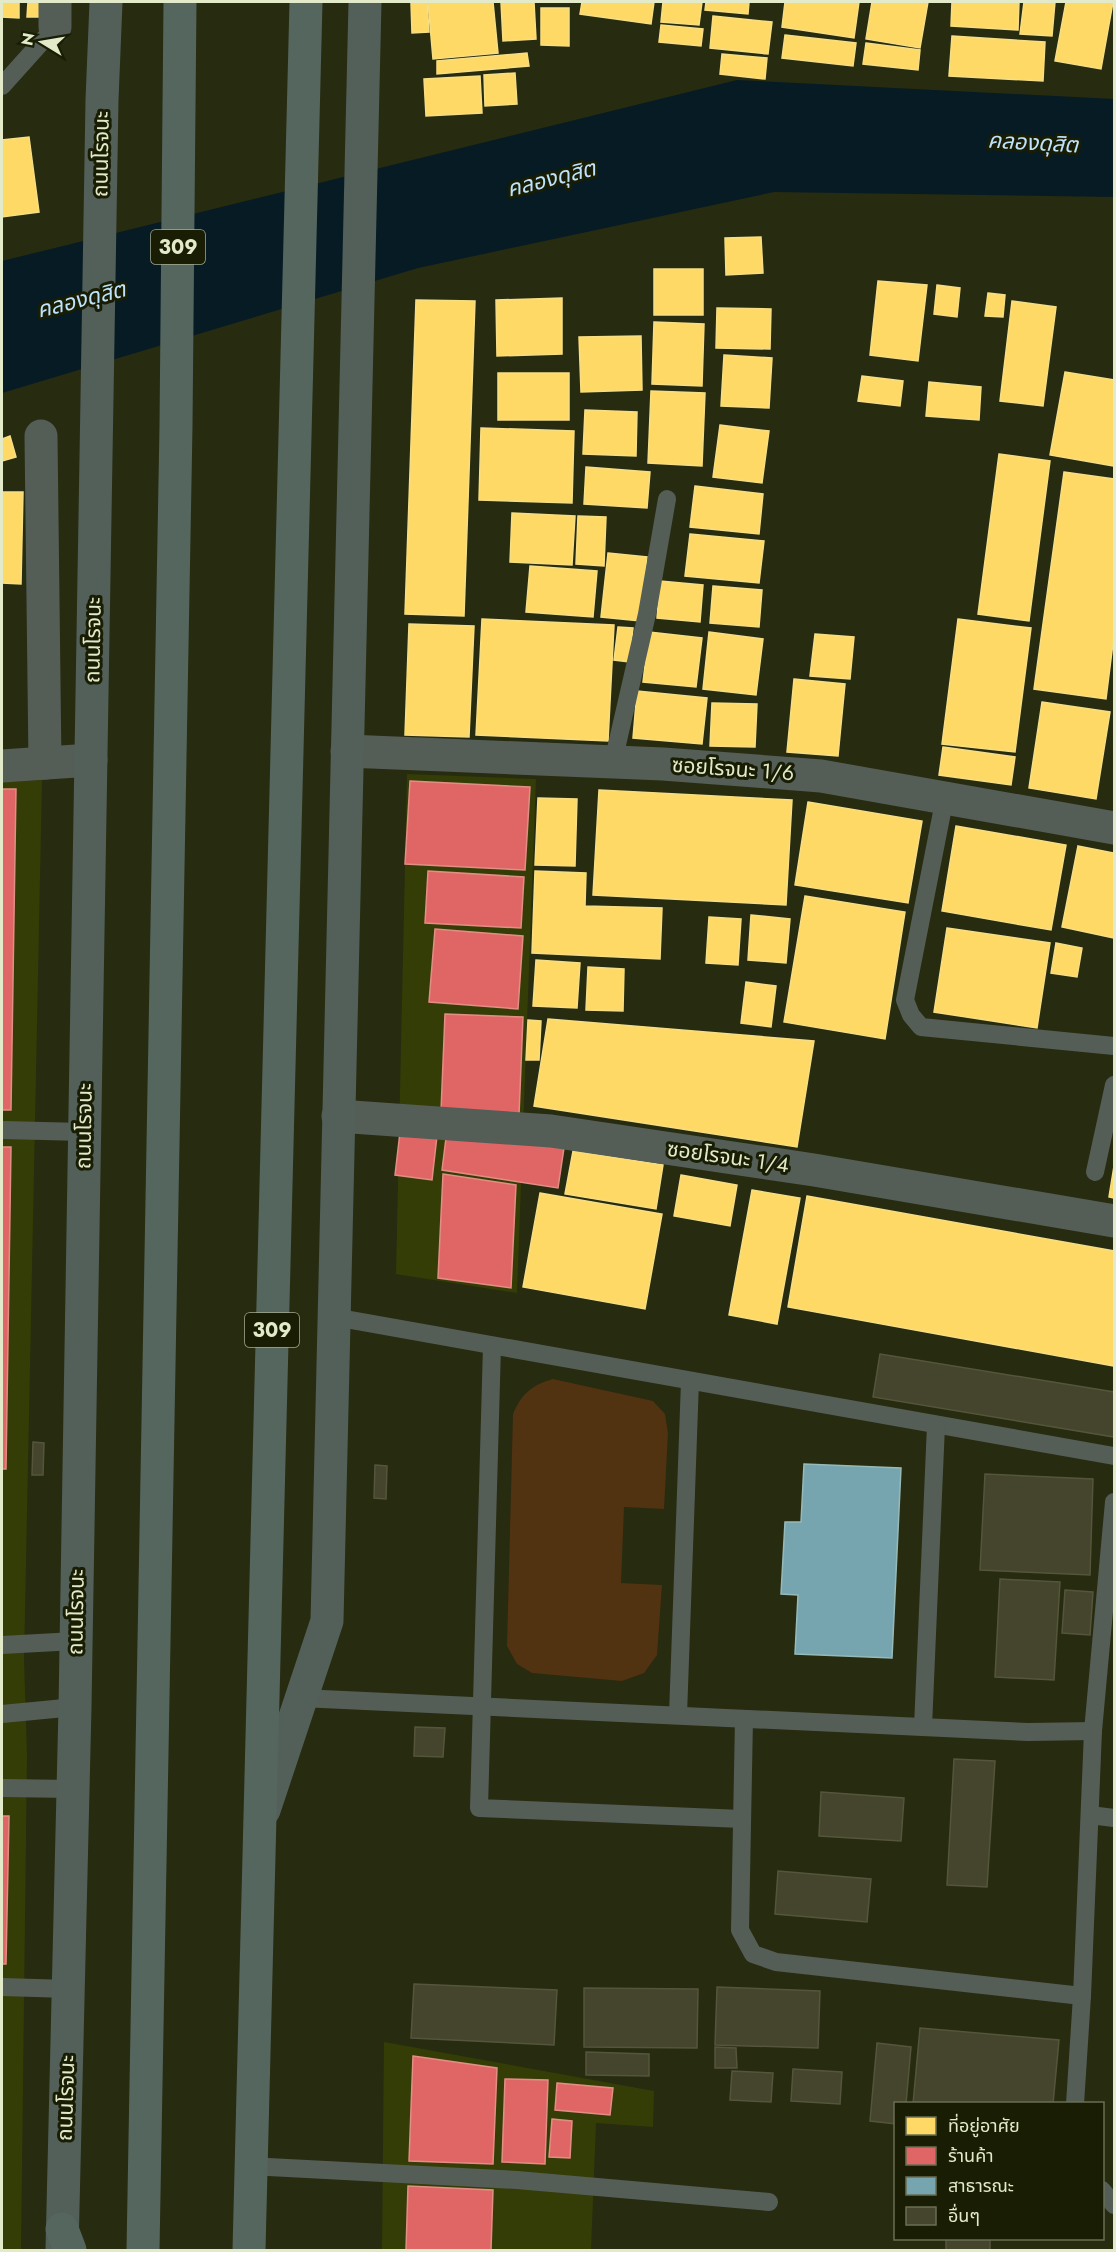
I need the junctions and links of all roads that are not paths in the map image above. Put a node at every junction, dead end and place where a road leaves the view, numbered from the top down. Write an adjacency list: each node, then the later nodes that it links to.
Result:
1 (106, 2): 10 (main road, ถนนโรจนะ)
2 (180, 2): 54 (main road, 309)
3 (306, 2): 44 (main road, 309)
4 (365, 2): 9 (main road)
5 (55, 14): 6 (lane)
6 (2, 86)
7 (41, 436): 12 (street)
8 (667, 499): 11 (lane)
9 (347, 751): 11 (street, ซอยโรจนะ 1/6); 18 (main road)
10 (91, 760): 12 (street); 20 (main road, ถนนโรจนะ)
11 (613, 762): 14 (street, ซอยโรจนะ 1/6)
12 (45, 763): 13 (street)
13 (2, 766)
14 (945, 797): 15 (street, ซอยโรจนะ 1/6); 16 (lane)
15 (1113, 819)
16 (1114, 1046)
17 (1114, 1085): 21 (lane)
18 (338, 1116): 22 (street, ซอยโรจนะ 1/4); 23 (main road)
19 (2, 1130): 20 (lane)
20 (84, 1132): 29 (main road, ถนนโรจนะ)
21 (1095, 1172)
22 (1114, 1221)
23 (334, 1317): 24 (lane); 31 (main road)
24 (492, 1346): 25 (lane); 32 (lane)
25 (690, 1381): 26 (lane); 35 (lane)
26 (936, 1425): 27 (lane); 37 (lane)
27 (1114, 1456)
28 (1114, 1502): 38 (lane)
29 (75, 1641): 30 (lane); 33 (main road, ถนนโรจนะ)
30 (2, 1645)
31 (301, 1698): 32 (lane); 44 (main road)
32 (481, 1706): 35 (lane); 43 (lane)
33 (75, 1707): 34 (lane); 40 (main road, ถนนโรจนะ)
34 (2, 1714)
35 (678, 1715): 36 (lane)
36 (744, 1719): 37 (lane); 43 (lane)
37 (923, 1727): 38 (lane)
38 (1093, 1731): 41 (lane)
39 (2, 1788): 40 (lane)
40 (73, 1789): 46 (main road, ถนนโรจนะ)
41 (1090, 1815): 42 (lane); 47 (lane)
42 (1114, 1818)
43 (742, 1819): 47 (lane)
44 (259, 1826): 49 (main road, 309)
45 (2, 1986): 46 (lane)
46 (69, 1989): 53 (main road, ถนนโรจนะ)
47 (1082, 1995): 48 (lane)
48 (1075, 2102)
49 (251, 2166): 51 (lane); 55 (main road, 309)
50 (1104, 2192): 52 (lane)
51 (769, 2202)
52 (1114, 2205)
53 (65, 2243)
54 (143, 2250)
55 (249, 2250)

